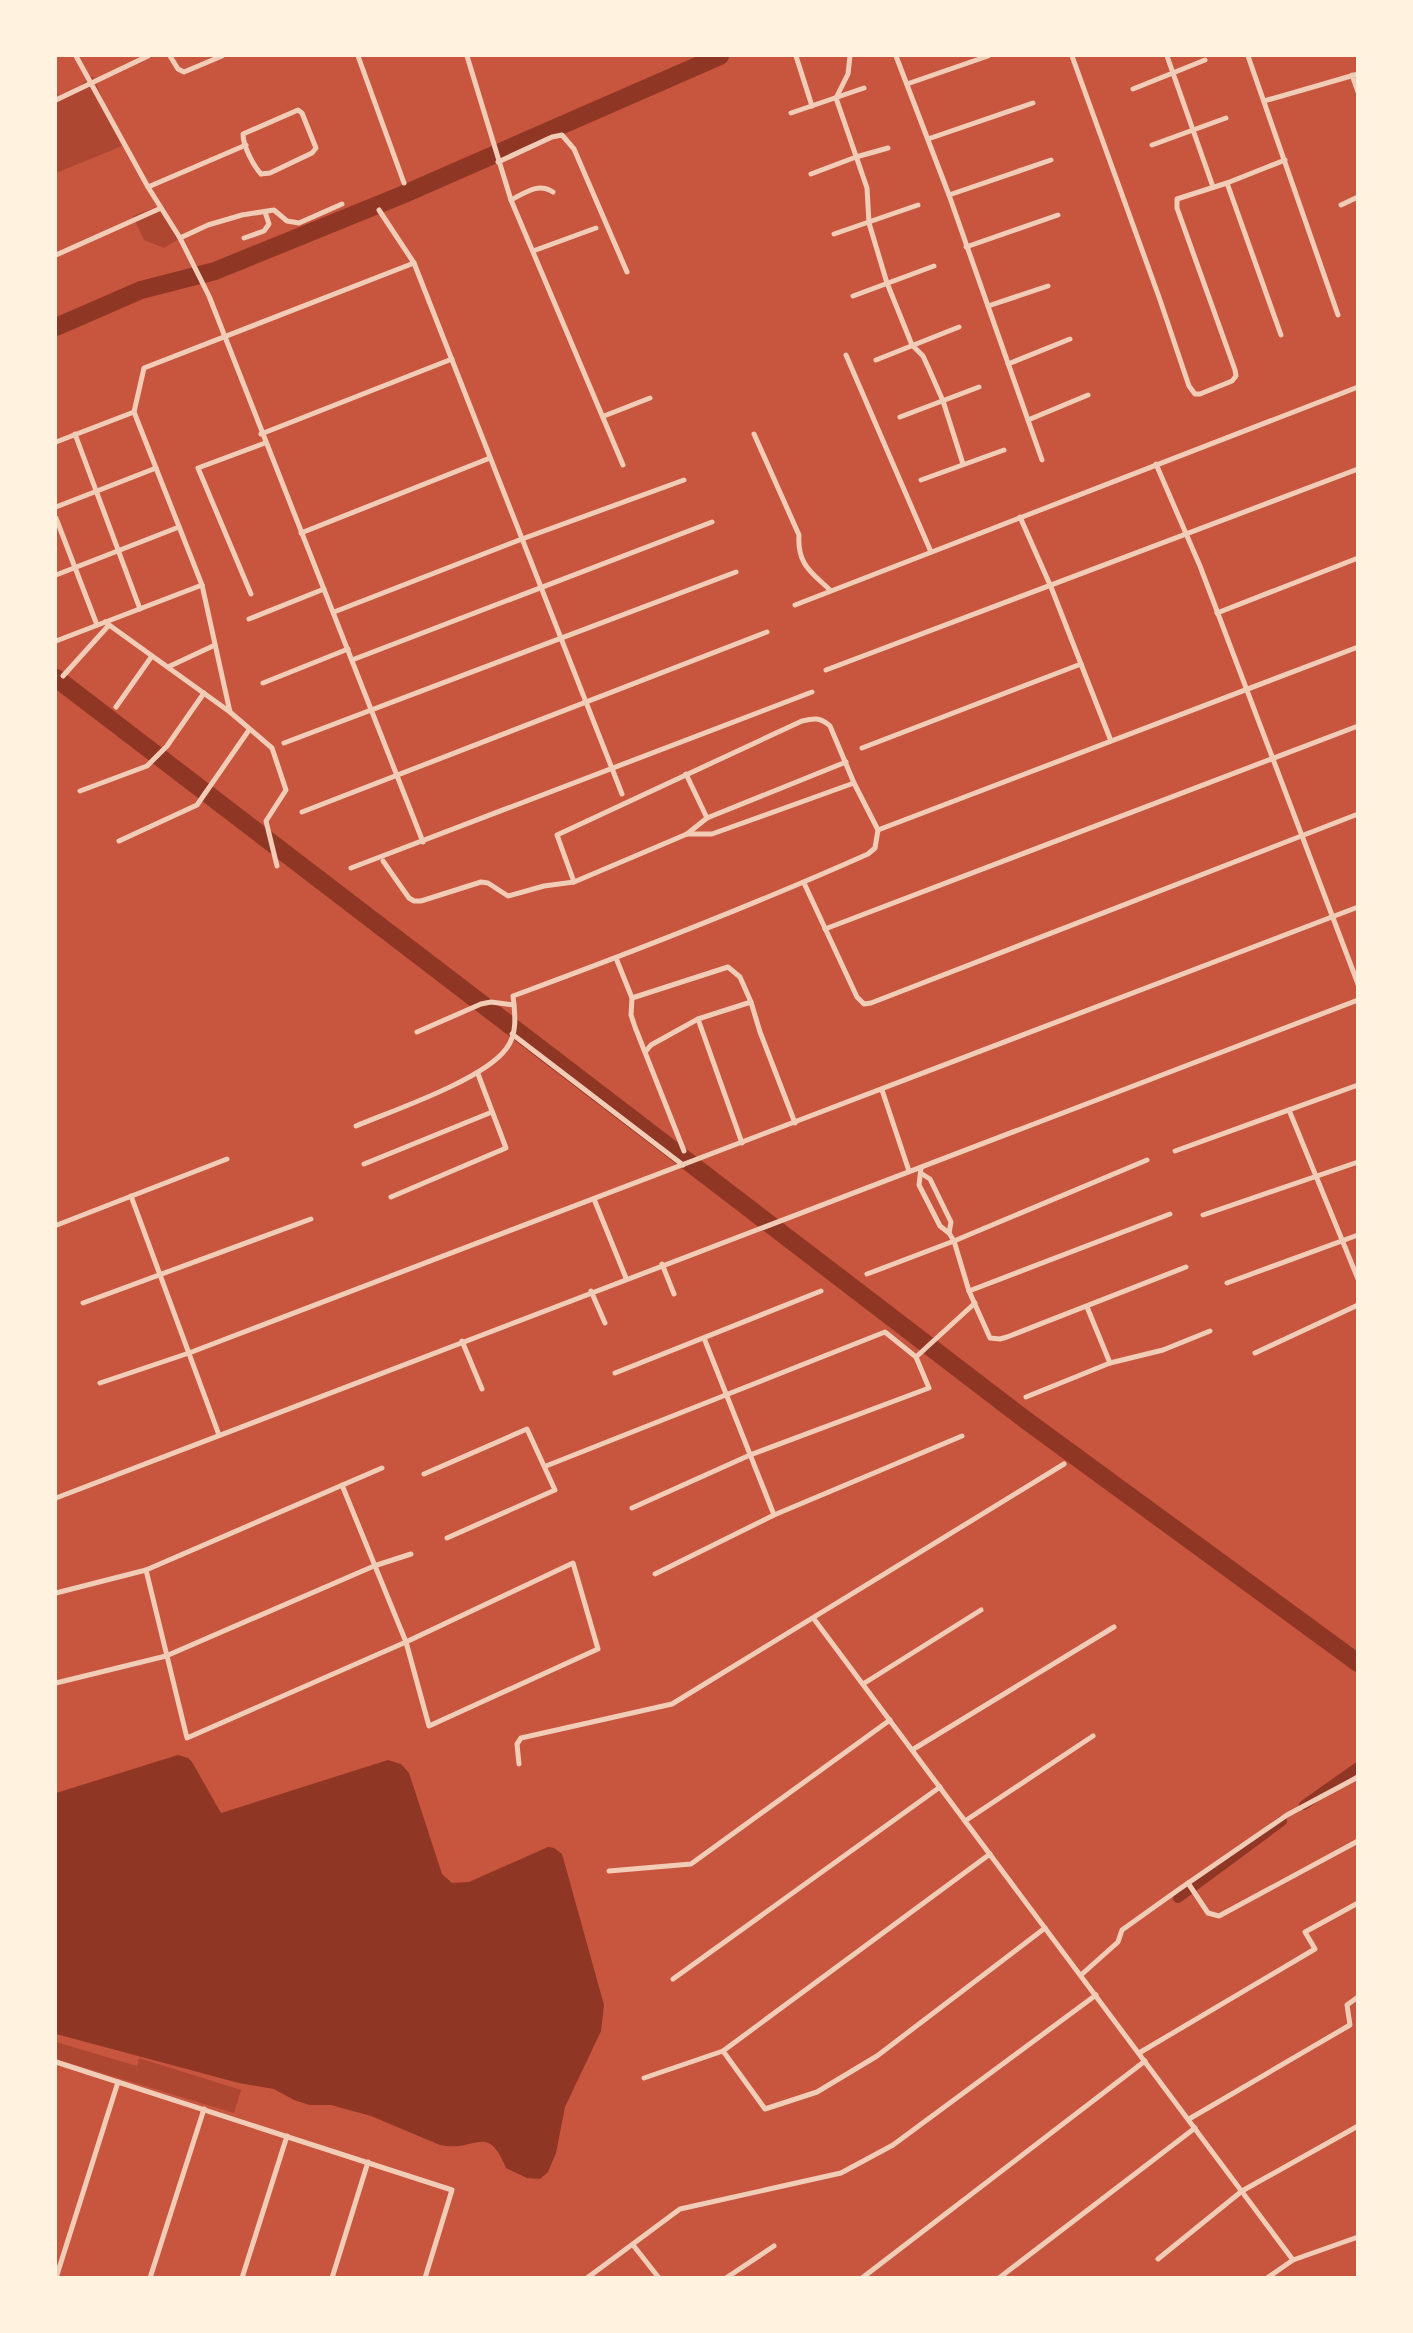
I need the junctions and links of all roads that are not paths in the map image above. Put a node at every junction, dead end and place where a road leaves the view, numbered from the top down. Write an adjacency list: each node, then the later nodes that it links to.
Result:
1 (76, 56): 18 (street)
2 (148, 56): 18 (street)
3 (170, 56): 4 (street)
4 (222, 56)
5 (367, 56): 14 (street)
6 (467, 56): 36 (street)
7 (796, 56): 27 (street)
8 (850, 56): 23 (street)
9 (896, 56): 19 (street)
10 (988, 56): 19 (street)
11 (1072, 56): 43 (street)
12 (1167, 56): 16 (street)
13 (1248, 56): 25 (street)
14 (358, 57): 40 (street)
15 (1205, 60): 16 (street)
16 (1173, 72): 21 (street); 30 (street)
17 (1355, 74): 22 (street); 25 (street)
18 (91, 84): 24 (street); 42 (street)
19 (907, 84): 31 (street)
20 (864, 88): 23 (street)
21 (1133, 89)
22 (1358, 92)
23 (836, 98): 27 (street); 35 (street)
24 (56, 100)
25 (1264, 101): 38 (street)
26 (1033, 103): 31 (street)
27 (812, 106): 28 (street)
28 (791, 113)
29 (1227, 118): 30 (street)
30 (1194, 130): 33 (street); 43 (street)
31 (928, 139): 45 (street)
32 (246, 145): 32 (street); 42 (street)
33 (1152, 146)
34 (888, 148): 35 (street)
35 (856, 157): 39 (street); 55 (street)
36 (498, 159): 47 (street); 65 (street)
37 (1051, 160): 45 (street)
38 (1285, 160): 41 (street); 70 (street)
39 (811, 174)
40 (404, 183)
41 (1227, 183): 43 (street); 72 (street)
42 (148, 187): 51 (street)
43 (1213, 187)
44 (553, 192): 47 (street)
45 (949, 195): 60 (street)
46 (1358, 196): 50 (street)
47 (511, 200): 61 (street)
48 (342, 204): 53 (street)
49 (918, 205): 55 (street)
50 (1341, 205)
51 (161, 208): 58 (street); 62 (street)
52 (379, 210): 63 (street)
53 (265, 212): 58 (street); 59 (street)
54 (1058, 215): 60 (street)
55 (869, 223): 57 (street); 66 (street)
56 (596, 228): 61 (street)
57 (834, 234)
58 (180, 238): 73 (street)
59 (244, 238)
60 (966, 247): 69 (street)
61 (533, 252): 86 (street)
62 (56, 255)
63 (414, 263): 73 (street); 77 (street)
64 (934, 266): 66 (street)
65 (627, 272)
66 (887, 283): 68 (street); 75 (street)
67 (1048, 286): 69 (street)
68 (853, 296)
69 (988, 306): 79 (street)
70 (1338, 315)
71 (959, 327): 75 (street)
72 (1281, 335)
73 (223, 337): 85 (street); 90 (street)
74 (1070, 339): 79 (street)
75 (912, 345): 78 (street); 84 (street)
76 (846, 355): 114 (street)
77 (452, 359): 90 (street); 95 (street)
78 (876, 360)
79 (1008, 364): 88 (street)
80 (979, 387): 84 (street)
81 (1358, 387): 98 (street)
82 (1088, 395): 88 (street)
83 (650, 398): 86 (street)
84 (943, 401): 87 (street); 97 (street)
85 (134, 412): 89 (street); 100 (street)
86 (604, 416): 99 (street)
87 (900, 417)
88 (1028, 420): 96 (street)
89 (75, 434): 92 (street); 104 (street)
90 (261, 434): 93 (street)
91 (754, 434): 123 (street)
92 (56, 442)
93 (265, 442): 110 (street); 124 (street)
94 (1004, 450): 97 (street)
95 (490, 458): 110 (street); 112 (street)
96 (1042, 460)
97 (963, 464): 103 (street)
98 (1156, 464): 106 (street); 111 (street)
99 (623, 465)
100 (156, 468): 104 (street); 109 (street)
101 (1358, 469): 111 (street)
102 (684, 480): 112 (street)
103 (921, 480)
104 (96, 491): 105 (street); 113 (street)
105 (56, 507)
106 (1020, 517): 114 (street); 120 (street)
107 (56, 518): 116 (street)
108 (712, 522): 121 (street)
109 (179, 527): 113 (street); 119 (street)
110 (302, 533): 122 (street)
111 (1187, 534): 120 (street); 128 (street)
112 (522, 538): 121 (street); 127 (street)
113 (118, 551): 116 (street); 126 (street)
114 (931, 552): 123 (street)
115 (1358, 558): 128 (street)
116 (75, 567): 118 (street); 131 (street)
117 (736, 572): 133 (street)
118 (56, 575)
119 (201, 585): 126 (street); 135 (street)
120 (1051, 587): 140 (street); 142 (street)
121 (542, 588): 133 (street); 139 (street)
122 (324, 589): 127 (street); 129 (street)
123 (830, 590): 125 (street)
124 (251, 594)
125 (795, 605)
126 (140, 609): 130 (street)
127 (334, 612): 137 (street)
128 (1217, 613): 145 (street)
129 (249, 619)
130 (107, 624): 131 (street); 138 (street); 143 (street)
131 (97, 625): 134 (street)
132 (767, 632): 148 (street)
133 (561, 638): 148 (street); 150 (street)
134 (56, 641)
135 (215, 645): 141 (street); 151 (street)
136 (1358, 647): 145 (street)
137 (348, 649): 139 (street); 144 (street)
138 (152, 656): 141 (street); 149 (street)
139 (352, 660): 150 (street)
140 (1081, 664): 154 (street); 156 (street)
141 (168, 667): 147 (street)
142 (826, 670)
143 (63, 676)
144 (263, 683)
145 (1245, 689): 154 (street); 157 (street)
146 (812, 692): 159 (street)
147 (204, 693): 151 (street); 163 (street)
148 (586, 703): 159 (street); 161 (street)
149 (116, 707)
150 (372, 710): 155 (street); 161 (street)
151 (230, 712): 153 (street)
152 (1358, 726): 157 (street)
153 (249, 730): 171 (street); 174 (street)
154 (1111, 741): 168 (street)
155 (284, 743)
156 (862, 748)
157 (1273, 759): 170 (street); 180 (street)
158 (846, 762): 160 (street); 162 (street); 167 (street)
159 (611, 769): 164 (street); 172 (street)
160 (687, 774): 167 (street); 176 (street)
161 (397, 775): 165 (street); 172 (street)
162 (854, 783): 168 (street); 169 (street)
163 (80, 791)
164 (622, 794)
165 (302, 812)
166 (1358, 814): 170 (street)
167 (707, 818): 169 (street)
168 (878, 830): 177 (street)
169 (687, 834): 176 (street)
170 (1303, 836): 179 (street); 180 (street)
171 (119, 841)
172 (423, 842): 175 (street)
173 (383, 861): 176 (street)
174 (277, 866)
175 (351, 868)
176 (574, 882)
177 (804, 883): 180 (street); 181 (street)
178 (1358, 907): 179 (street)
179 (1333, 917): 182 (street); 193 (street)
180 (825, 929)
181 (616, 958): 183 (street); 186 (street)
182 (1358, 984)
183 (632, 998): 185 (street); 190 (street)
184 (1358, 1000): 207 (street)
185 (751, 1002): 187 (street); 196 (street)
186 (514, 1005): 188 (street); 189 (street)
187 (698, 1019): 190 (street); 198 (street)
188 (417, 1032)
189 (512, 1034): 191 (street); 205 (street)
190 (645, 1051): 199 (street)
191 (478, 1074): 195 (street); 197 (street)
192 (1358, 1086): 194 (street)
193 (882, 1090): 196 (street); 206 (street)
194 (1289, 1110): 200 (street); 208 (street)
195 (492, 1112): 204 (street); 210 (street)
196 (795, 1123): 198 (street)
197 (356, 1126)
198 (742, 1143): 205 (street)
199 (684, 1151)
200 (1175, 1151)
201 (227, 1159): 209 (street)
202 (1147, 1160): 219 (street)
203 (1358, 1162): 208 (street)
204 (364, 1164)
205 (683, 1166): 211 (street)
206 (909, 1171): 207 (street); 220 (street)
207 (922, 1171): 216 (street); 216 (street)
208 (1316, 1176): 213 (street); 218 (street)
209 (131, 1196): 215 (street); 223 (street)
210 (391, 1197)
211 (594, 1199): 224 (street); 239 (street)
212 (1170, 1214): 229 (street)
213 (1203, 1215)
214 (311, 1219): 223 (street)
215 (57, 1225)
216 (949, 1233): 219 (street)
217 (1358, 1235): 218 (street)
218 (1342, 1240): 225 (street); 226 (street)
219 (954, 1241): 222 (street); 229 (street)
220 (662, 1264): 224 (street); 230 (street)
221 (1186, 1267): 234 (street)
222 (867, 1274)
223 (159, 1276): 231 (street); 239 (street)
224 (626, 1278): 227 (street)
225 (1358, 1279)
226 (1227, 1282)
227 (591, 1291): 235 (street); 238 (street)
228 (821, 1291): 237 (street)
229 (969, 1291): 232 (street)
230 (674, 1294)
231 (83, 1303)
232 (975, 1303): 234 (street); 241 (street)
233 (1358, 1305): 240 (street)
234 (1087, 1307): 242 (street)
235 (605, 1323)
236 (1210, 1331): 242 (street)
237 (704, 1338): 243 (street); 246 (street)
238 (462, 1341): 245 (street); 248 (street)
239 (189, 1353): 244 (street); 248 (street)
240 (1255, 1353)
241 (916, 1357): 246 (street); 250 (street)
242 (1110, 1363): 247 (street)
243 (615, 1373)
244 (100, 1383)
245 (482, 1389)
246 (727, 1394): 250 (street); 252 (street)
247 (1026, 1397)
248 (219, 1435): 256 (street)
249 (962, 1436): 258 (street)
250 (750, 1455): 257 (street); 258 (street)
251 (1064, 1464): 266 (street)
252 (546, 1466): 254 (street); 259 (street)
253 (382, 1468): 255 (street)
254 (424, 1474)
255 (342, 1485): 261 (street); 262 (street)
256 (56, 1498)
257 (632, 1508)
258 (774, 1515): 263 (street)
259 (447, 1538)
260 (411, 1554): 261 (street)
261 (374, 1566): 268 (street); 269 (street)
262 (146, 1570): 264 (street); 269 (street)
263 (655, 1574)
264 (56, 1593)
265 (981, 1610): 271 (street)
266 (814, 1619): 271 (street); 275 (street)
267 (1114, 1627): 274 (street)
268 (406, 1642): 268 (street); 269 (street)
269 (166, 1656): 270 (street)
270 (56, 1683)
271 (863, 1684): 272 (street)
272 (890, 1720): 274 (street); 281 (street)
273 (1093, 1736): 278 (street)
274 (912, 1750): 277 (street)
275 (519, 1764)
276 (1358, 1777): 282 (street)
277 (940, 1787): 278 (street); 286 (street)
278 (965, 1821): 280 (street)
279 (1358, 1841): 282 (street)
280 (990, 1854): 284 (street); 289 (street)
281 (609, 1871)
282 (1188, 1883): 285 (street)
283 (1358, 1903): 290 (street)
284 (1046, 1928): 285 (street); 289 (street)
285 (1081, 1975): 287 (street)
286 (673, 1979)
287 (1096, 1995): 290 (street); 303 (street)
288 (1358, 1997): 296 (street)
289 (723, 2050): 293 (street)
290 (1139, 2053): 291 (street)
291 (1145, 2061): 296 (street); 315 (street)
292 (56, 2062): 294 (street)
293 (644, 2078)
294 (118, 2082): 295 (street); 307 (street)
295 (204, 2109): 299 (street); 308 (street)
296 (1189, 2120): 298 (street)
297 (1358, 2126): 301 (street)
298 (1195, 2128): 301 (street); 316 (street)
299 (287, 2136): 300 (street); 309 (street)
300 (368, 2162): 310 (street); 311 (street)
301 (1242, 2191): 305 (street); 306 (street)
302 (1358, 2237): 306 (street)
303 (633, 2245): 312 (street); 313 (street)
304 (774, 2246): 314 (street)
305 (1158, 2259)
306 (1293, 2260): 317 (street)
307 (56, 2277)
308 (150, 2277)
309 (242, 2277)
310 (332, 2277)
311 (425, 2277)
312 (587, 2277)
313 (659, 2277)
314 (726, 2277)
315 (862, 2277)
316 (999, 2277)
317 (1266, 2277)

